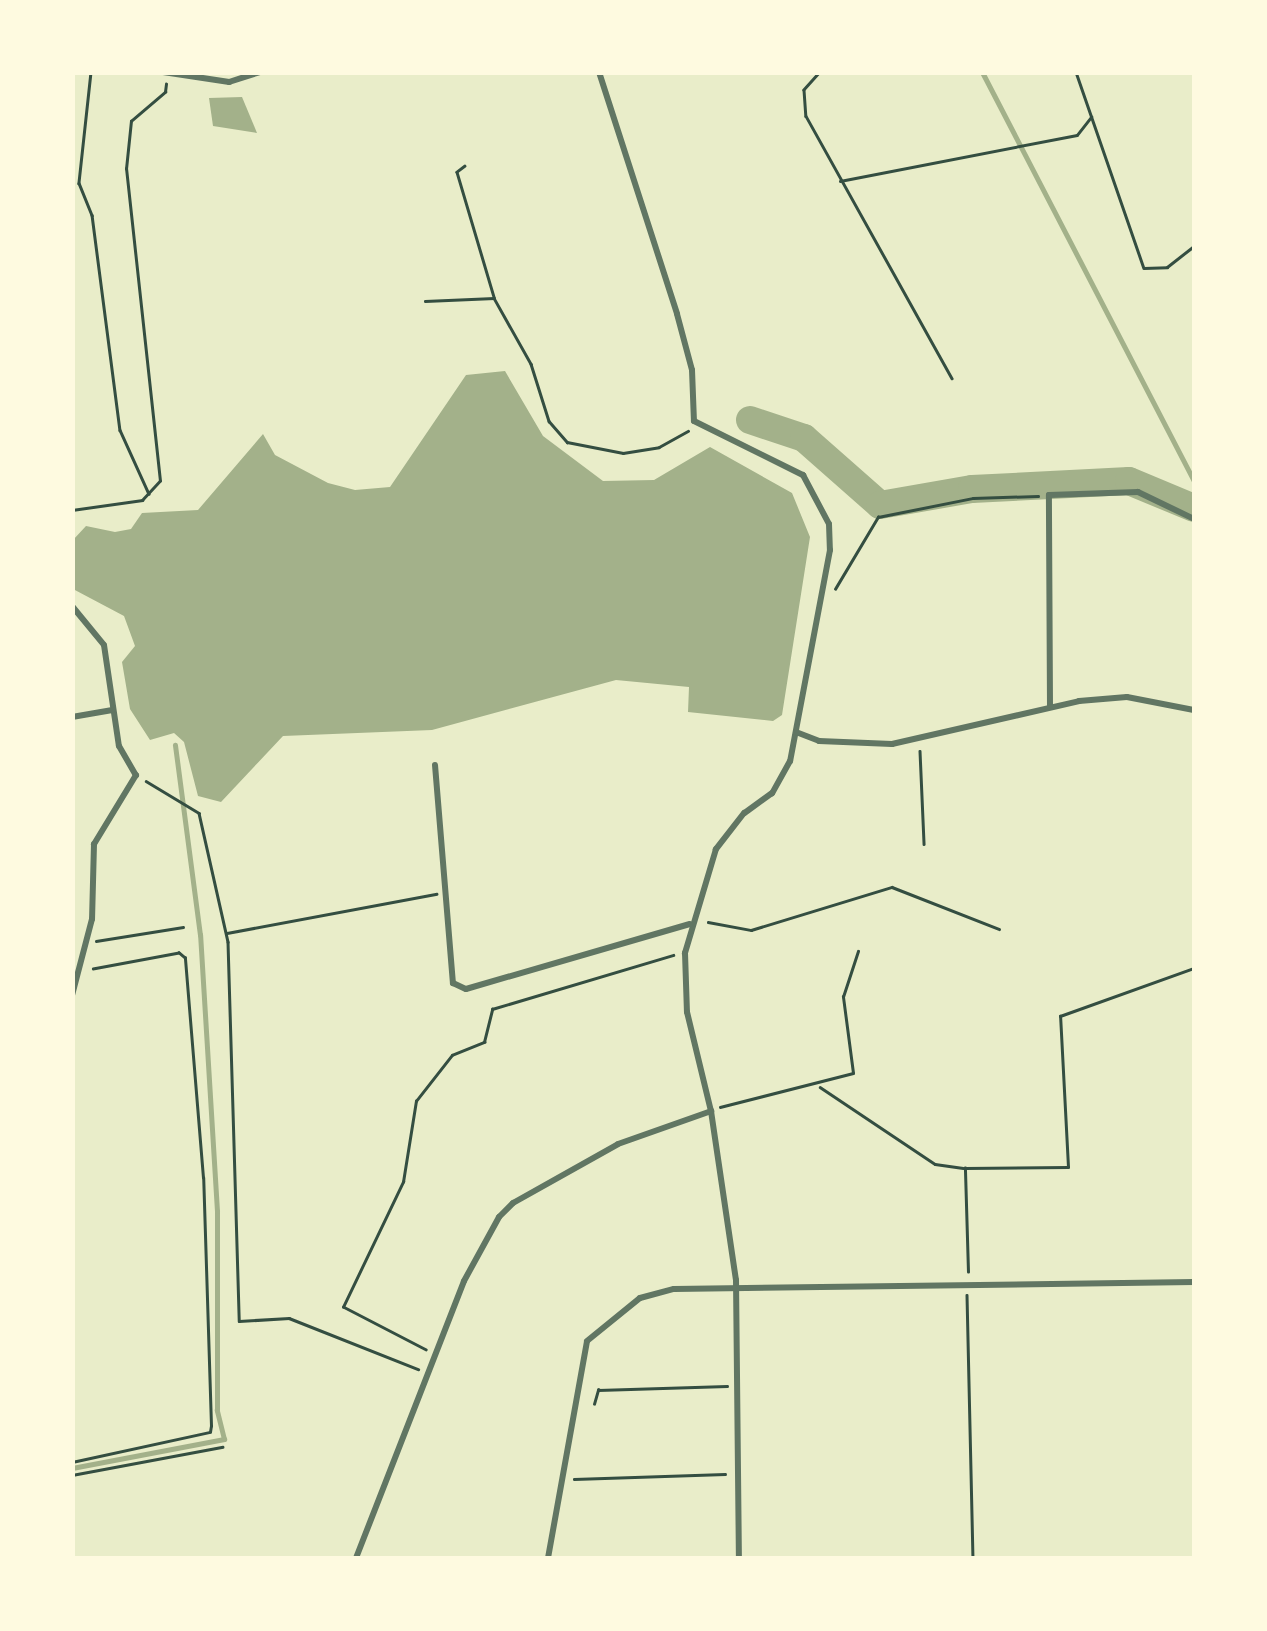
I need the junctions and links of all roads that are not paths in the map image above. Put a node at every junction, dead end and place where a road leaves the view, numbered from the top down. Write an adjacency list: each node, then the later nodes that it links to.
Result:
1 (260, 72): 3 (street)
2 (600, 72): 10 (street)
3 (164, 73)
4 (1194, 520): 6 (street)
5 (72, 606): 7 (street)
6 (1050, 706): 8 (street); 10 (street)
7 (112, 710): 9 (street); 13 (street)
8 (1194, 710)
9 (72, 716)
10 (796, 732): 12 (street)
11 (435, 765): 12 (street)
12 (692, 921): 14 (street)
13 (72, 995)
14 (711, 1112): 16 (street); 17 (street)
15 (1194, 1282): 16 (street)
16 (736, 1288): 18 (street); 19 (street)
17 (356, 1558)
18 (548, 1558)
19 (739, 1558)

